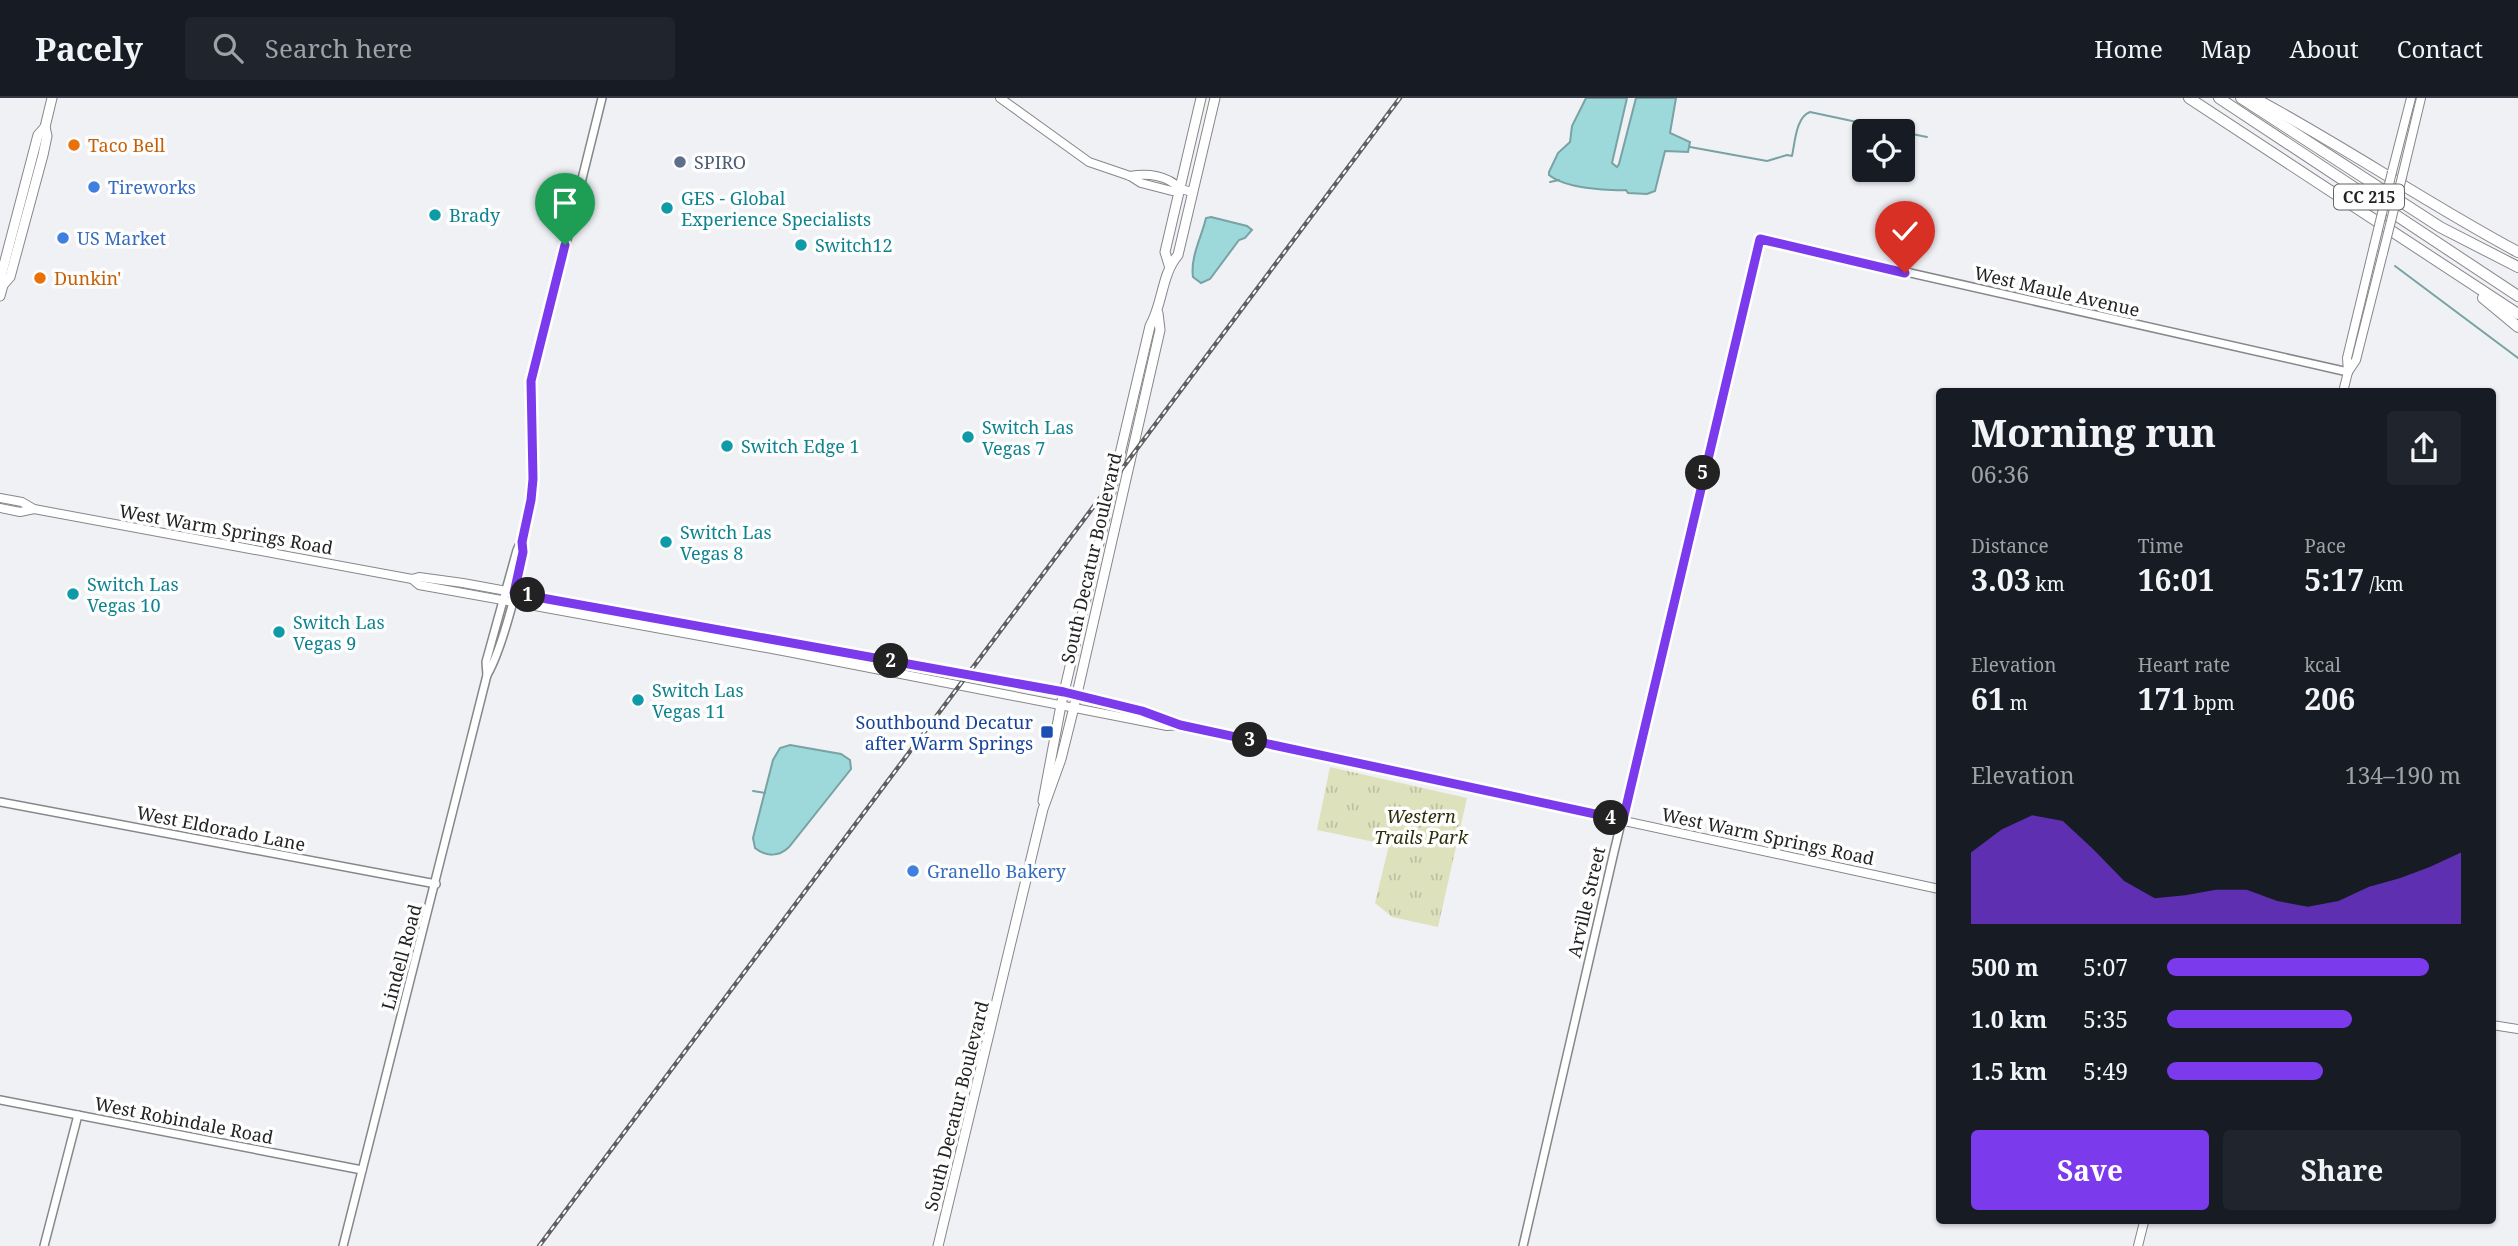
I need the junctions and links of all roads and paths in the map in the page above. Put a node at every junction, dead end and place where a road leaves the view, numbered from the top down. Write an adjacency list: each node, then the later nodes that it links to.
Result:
1 (52, 98): 12 (main road)
2 (602, 98): 34 (street, Lindell Road)
3 (1000, 98): 13 (main road)
4 (1201, 98): 13 (main road, South Decatur Boulevard)
5 (1215, 98): 14 (main road, South Decatur Boulevard)
6 (2189, 98): 21 (highway, CC 215)
7 (2219, 98): 24 (highway, CC 215)
8 (2241, 98): 20 (highway, CC 215)
9 (2254, 98): 18 (highway)
10 (2411, 98): 28 (main road, bridge)
11 (2421, 98): 28 (main road, bridge)
12 (44, 127): 15 (main road); 15 (main road)
13 (1180, 189): 14 (main road); 19 (main road, South Decatur Boulevard)
14 (1193, 192): 19 (main road, South Decatur Boulevard)
15 (24, 203): 16 (main road)
16 (17, 231): 22 (main road); 22 (main road)
17 (1760, 239): 28 (street, West Maule Avenue); 43 (street, Arville Street)
18 (2518, 252)
19 (1169, 265): 25 (main road, South Decatur Boulevard)
20 (2518, 267)
21 (2450, 271): 26 (highway, CC 215); 27 (highway)
22 (3, 285): 23 (main road)
23 (0, 296)
24 (2518, 296)
25 (1158, 313): 36 (main road, South Decatur Boulevard); 37 (main road, South Decatur Boulevard)
26 (2518, 314)
27 (2518, 327)
28 (2348, 372): 29 (main road)
29 (2344, 388)
30 (0, 498): 32 (main road, West Warm Springs Road)
31 (0, 508): 32 (main road, West Warm Springs Road)
32 (34, 509): 33 (main road, West Warm Springs Road)
33 (412, 579): 34 (main road, West Warm Springs Road); 35 (main road, West Warm Springs Road)
34 (510, 592): 35 (street, Lindell Road); 36 (main road, West Warm Springs Road)
35 (507, 602): 38 (main road, West Warm Springs Road); 44 (street, Lindell Road)
36 (1064, 692): 37 (main road, West Warm Springs Road); 38 (main road, South Decatur Boulevard)
37 (1077, 695): 39 (main road, South Decatur Boulevard); 40 (main road, West Warm Springs Road)
38 (1061, 705): 39 (main road, West Warm Springs Road); 42 (main road, South Decatur Boulevard)
39 (1074, 707): 40 (main road, West Warm Springs Road); 42 (main road, South Decatur Boulevard)
40 (1180, 725): 43 (main road, West Warm Springs Road)
41 (0, 802): 44 (street, West Eldorado Lane)
42 (1043, 809): 54 (main road, South Decatur Boulevard)
43 (1623, 820): 45 (main road, West Warm Springs Road); 55 (street, Arville Street)
44 (436, 884): 50 (street, Lindell Road)
45 (1936, 888)
46 (2496, 1027): 47 (main road)
47 (2518, 1031)
48 (0, 1100): 49 (street, West Robindale Road)
49 (78, 1115): 50 (street, West Robindale Road); 52 (street)
50 (362, 1170): 53 (street, Lindell Road)
51 (2144, 1224): 56 (main road)
52 (44, 1246)
53 (343, 1246)
54 (938, 1246)
55 (1523, 1246)
56 (2138, 1246)

